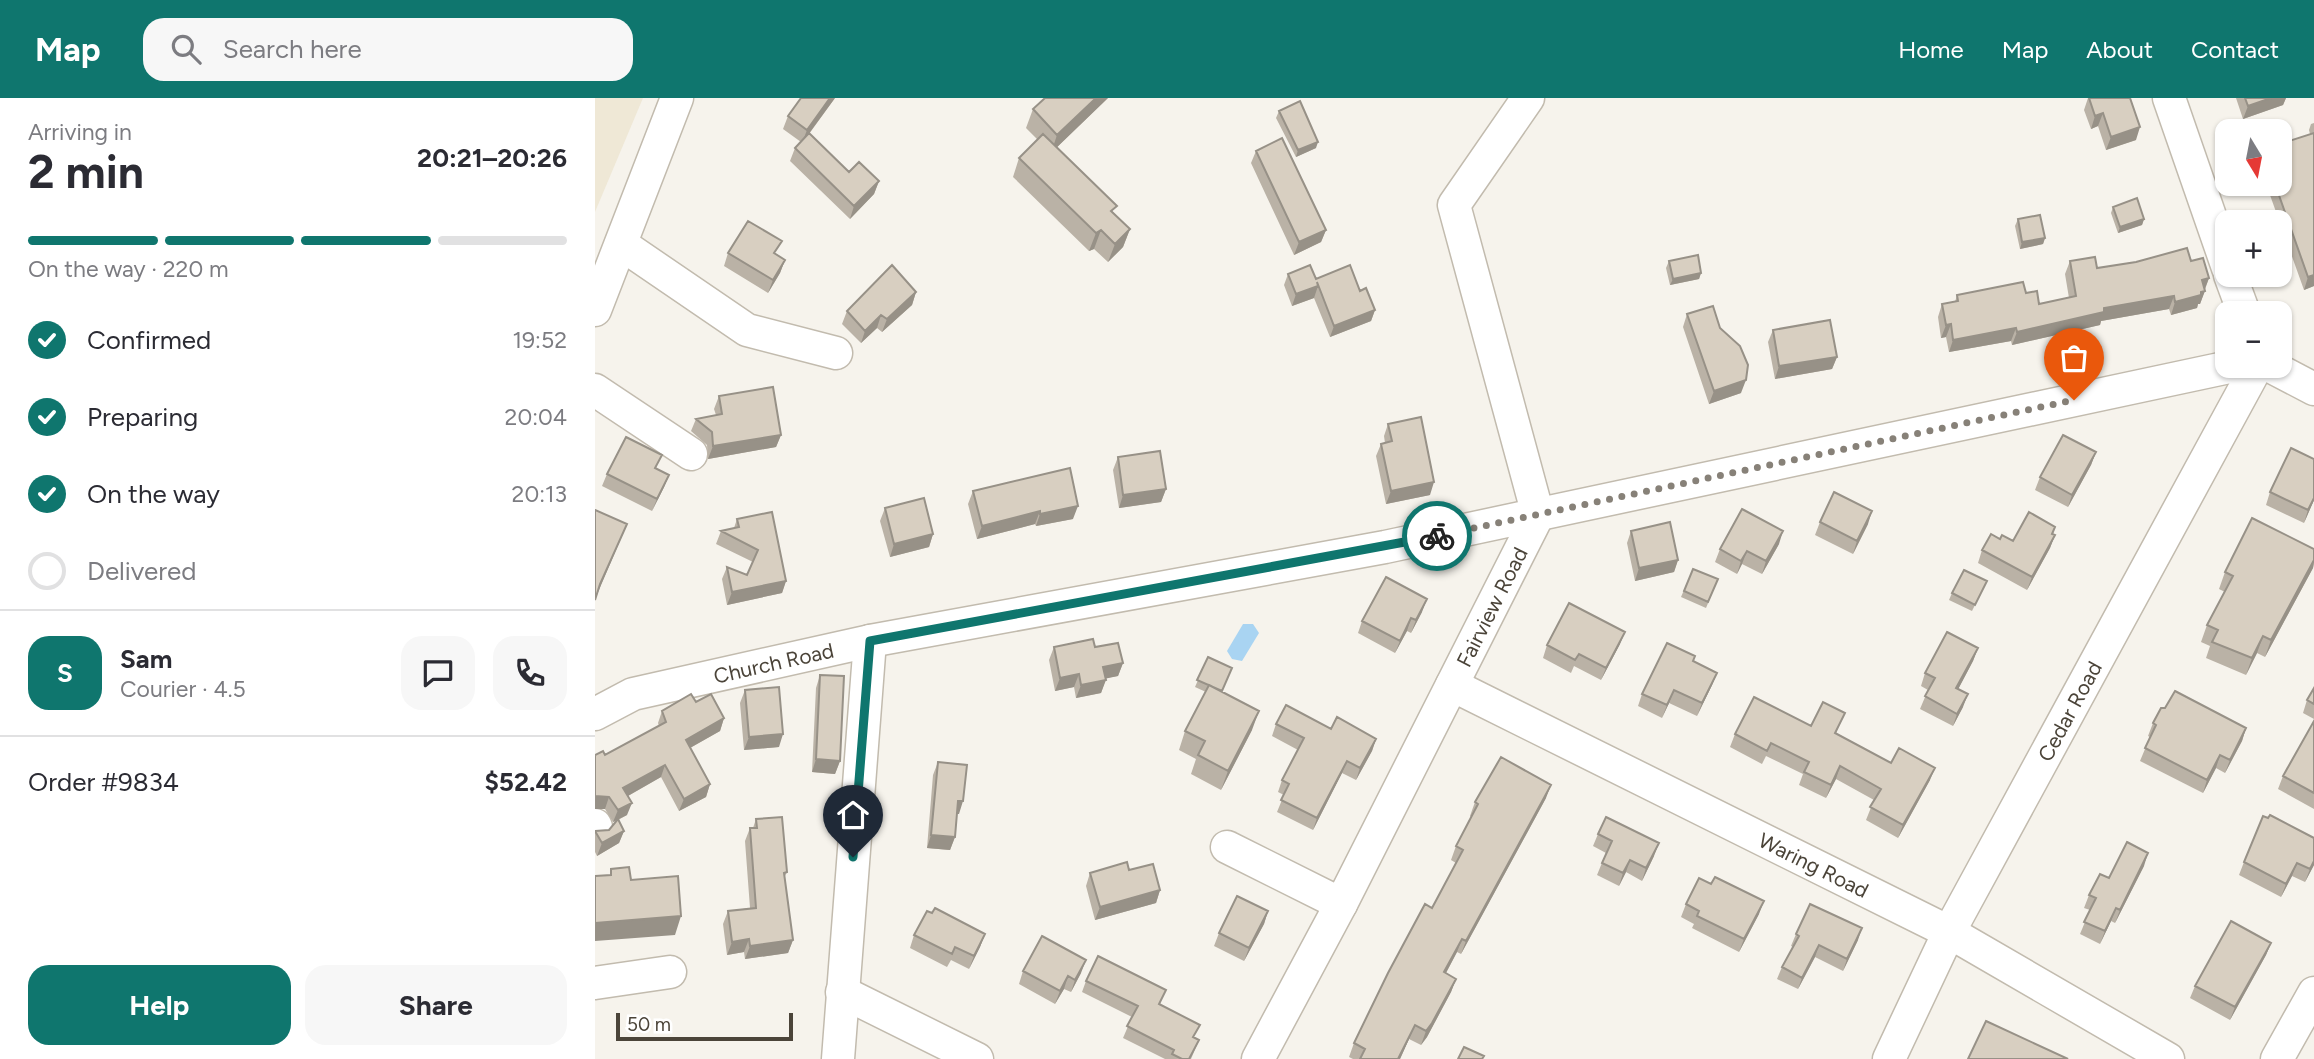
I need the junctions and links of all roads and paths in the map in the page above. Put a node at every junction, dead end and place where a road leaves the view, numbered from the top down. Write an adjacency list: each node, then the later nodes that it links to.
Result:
1 (677, 98): 5 (street)
2 (2169, 98): 4 (street)
3 (1527, 99): 14 (street)
4 (2215, 231)
5 (621, 244): 6 (street); 7 (street)
6 (595, 310)
7 (836, 353)
8 (2215, 370): 14 (street, Church Road)
9 (2250, 378): 20 (street, Cedar Road)
10 (2292, 378): 11 (street)
11 (2314, 389)
12 (595, 390): 13 (street)
13 (691, 454)
14 (1538, 515): 15 (street, Church Road); 16 (street, Fairview Road)
15 (870, 641): 17 (street, Church Road); 23 (street)
16 (1453, 685): 19 (street, Fairview Road); 20 (street, Waring Road)
17 (595, 714)
18 (1227, 847): 19 (street)
19 (1341, 904): 27 (street, Fairview Road)
20 (1949, 932): 28 (street, Cedar Road); 29 (street, Waring Road)
21 (670, 972): 22 (street)
22 (595, 983)
23 (842, 992): 25 (street); 26 (street)
24 (2314, 993): 30 (street)
25 (838, 1059)
26 (977, 1059)
27 (1258, 1059)
28 (1889, 1059)
29 (2168, 1059)
30 (2277, 1059)

